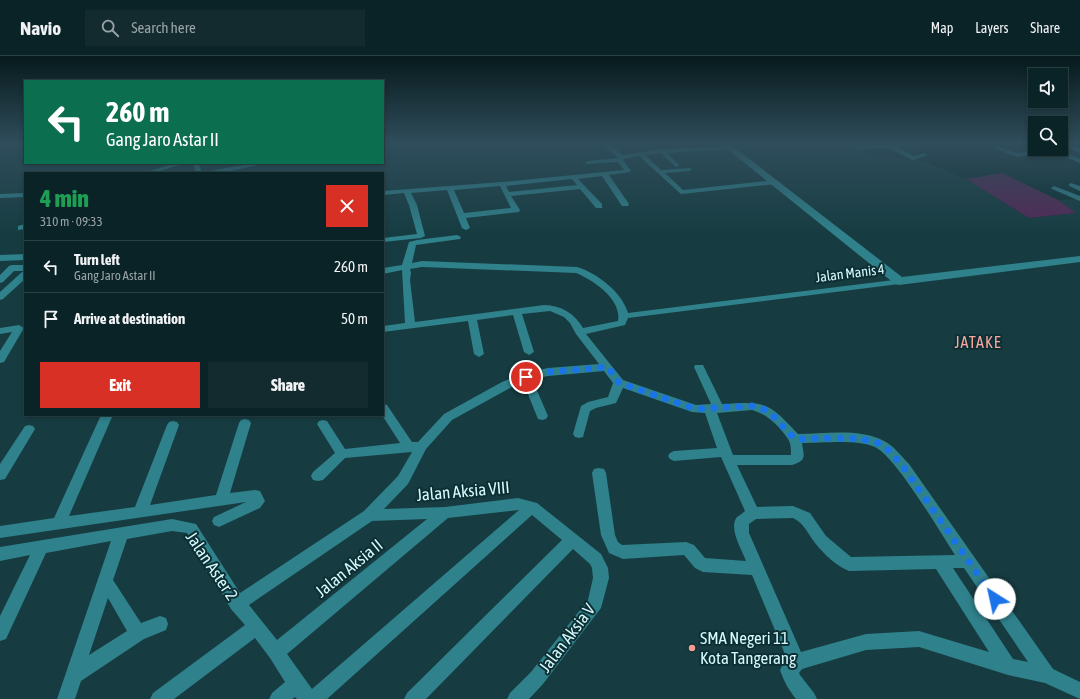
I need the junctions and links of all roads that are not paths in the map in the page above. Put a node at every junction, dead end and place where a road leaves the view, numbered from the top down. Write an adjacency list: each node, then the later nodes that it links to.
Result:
1 (611, 174): 4 (street)
2 (661, 174): 6 (street)
3 (764, 174): 6 (street)
4 (605, 175): 5 (street); 19 (street)
5 (574, 178): 7 (street); 10 (street)
6 (775, 182): 35 (street)
7 (502, 184): 9 (street); 15 (street)
8 (1071, 185): 12 (street)
9 (449, 187): 13 (street); 21 (street)
10 (582, 187): 15 (street); 20 (street)
11 (1054, 188): 18 (street)
12 (1080, 189)
13 (407, 191): 14 (street); 26 (street)
14 (384, 193)
15 (507, 194): 21 (street)
16 (0, 196): 17 (street)
17 (24, 196)
18 (1080, 199)
19 (625, 204)
20 (600, 206)
21 (461, 216): 22 (street)
22 (466, 228)
23 (392, 233): 24 (street)
24 (384, 234)
25 (457, 237): 31 (street)
26 (384, 240)
27 (24, 257): 28 (street)
28 (0, 258)
29 (1080, 259): 35 (street, Jalan Manis 4)
30 (24, 268): 34 (street)
31 (406, 269): 32 (street); 38 (street); 40 (street)
32 (384, 271)
33 (24, 275): 36 (street)
34 (0, 280)
35 (899, 281): 38 (street, Jalan Manis 4)
36 (0, 297)
37 (517, 312): 39 (street); 44 (street); 45 (street)
38 (624, 316): 44 (street)
39 (472, 317): 40 (street); 46 (street)
40 (410, 326): 42 (street)
41 (22, 327): 43 (street); 47 (street)
42 (384, 329)
43 (0, 331)
44 (580, 332): 48 (street)
45 (529, 352)
46 (479, 354)
47 (1, 357)
48 (608, 367): 50 (street); 51 (street)
49 (699, 367): 53 (street)
50 (526, 377): 54 (street); 62 (street)
51 (619, 383): 53 (street); 60 (street)
52 (384, 409): 62 (street)
53 (714, 409): 61 (street); 65 (street)
54 (542, 416)
55 (106, 417): 76 (street)
56 (245, 423): 69 (street)
57 (323, 424): 63 (street)
58 (172, 425): 71 (street)
59 (29, 429): 67 (street)
60 (579, 434)
61 (795, 439): 65 (street); 83 (street)
62 (415, 447): 63 (street); 74 (street)
63 (342, 454): 68 (street)
64 (674, 456): 65 (street)
65 (726, 456): 73 (street)
66 (599, 473): 84 (street)
67 (0, 475)
68 (318, 476)
69 (221, 501): 71 (street); 75 (street)
70 (532, 507): 72 (street, Jalan Aksia VIII); 79 (street); 103 (street)
71 (140, 512): 76 (street)
72 (445, 513): 74 (street, Jalan Aksia VIII); 91 (street, Jalan Aksia II)
73 (753, 513): 82 (street); 84 (street)
74 (369, 515): 86 (street)
75 (219, 521)
76 (59, 523): 77 (street)
77 (0, 532)
78 (121, 534): 80 (street, Jalan Aster 2); 85 (street); 86 (street, Jalan Aster 2)
79 (569, 543): 98 (street, Jalan Aksia V); 104 (street)
80 (42, 546): 81 (street, Jalan Aster 2); 89 (street)
81 (0, 554)
82 (940, 561): 83 (street); 93 (street)
83 (969, 561): 94 (street)
84 (757, 568): 92 (street)
85 (106, 580): 90 (street); 95 (street)
86 (238, 604): 88 (street, Jalan Aster 2)
87 (160, 624): 90 (street)
88 (256, 626): 91 (street, Jalan Aster 2); 100 (street)
89 (0, 633)
90 (138, 633): 95 (street)
91 (276, 652): 96 (street, Jalan Aster 2)
92 (797, 662): 93 (street); 105 (street)
93 (1008, 666): 94 (street)
94 (1047, 675): 97 (street)
95 (74, 676): 99 (street)
96 (296, 684): 101 (street); 102 (street, Jalan Aster 2)
97 (1080, 691)
98 (523, 696)
99 (66, 699)
100 (159, 699)
101 (278, 699)
102 (308, 699)
103 (314, 699)
104 (413, 699)
105 (808, 699)

